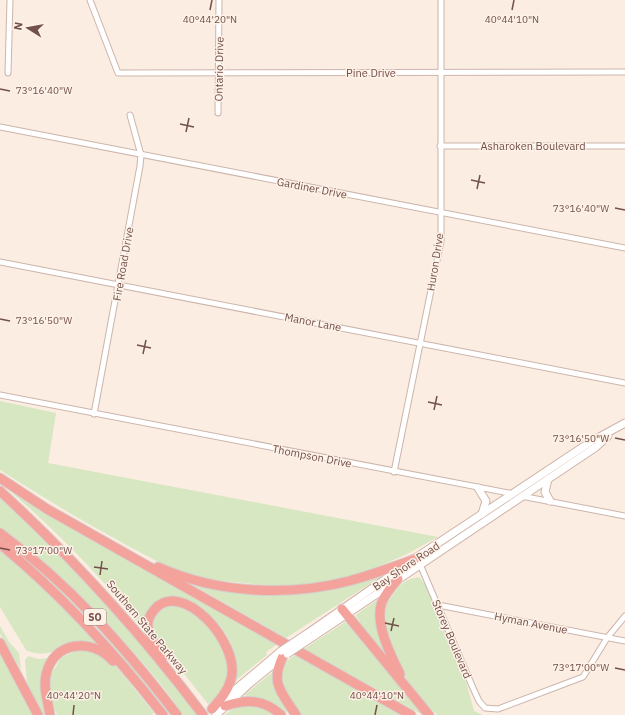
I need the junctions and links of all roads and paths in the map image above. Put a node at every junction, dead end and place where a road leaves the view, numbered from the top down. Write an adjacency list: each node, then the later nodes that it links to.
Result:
1 (10, 0): 6 (street)
2 (90, 0): 8 (street, Pine Drive)
3 (219, 0): 8 (street, Ontario Drive)
4 (441, 0): 7 (street, Huron Drive)
5 (625, 72): 7 (street, Pine Drive)
6 (8, 73)
7 (440, 73): 8 (street, Pine Drive); 12 (street, Huron Drive)
8 (219, 74): 9 (street, Ontario Drive)
9 (218, 113)
10 (130, 115): 14 (street, Fire Road Drive)
11 (0, 127): 14 (street, Gardiner Drive)
12 (440, 146): 13 (street, Asharoken Boulevard); 15 (street, Huron Drive)
13 (625, 146)
14 (141, 155): 15 (street, Gardiner Drive); 18 (street, Fire Road Drive)
15 (441, 212): 16 (street, Gardiner Drive); 19 (street, Huron Drive)
16 (625, 248)
17 (0, 262): 18 (street, Manor Lane)
18 (119, 285): 19 (street, Manor Lane); 22 (street, Fire Road Drive)
19 (421, 342): 20 (street, Manor Lane); 25 (street, Huron Drive)
20 (625, 383)
21 (0, 395): 22 (street, Thompson Drive)
22 (94, 414): 25 (street, Thompson Drive)
23 (625, 423): 24 (main road, Bay Shore Road)
24 (614, 430): 27 (main road, Bay Shore Road); 30 (main road, Bay Shore Road)
25 (394, 472): 28 (street, Thompson Drive)
26 (0, 478): 36 (highway)
27 (549, 478): 31 (main road, Bay Shore Road); 32 (main road)
28 (478, 488): 30 (street, Thompson Drive); 33 (main road)
29 (0, 491): 47 (highway, Southern State Parkway / SO)
30 (513, 494): 31 (street, Thompson Drive); 33 (main road, Bay Shore Road)
31 (522, 496): 32 (street, Thompson Drive); 38 (main road, Bay Shore Road)
32 (550, 501): 34 (street, Thompson Drive)
33 (482, 514): 38 (main road, Bay Shore Road)
34 (625, 516)
35 (0, 533): 55 (highway, SO)
36 (108, 543): 38 (highway); 59 (highway)
37 (0, 544): 49 (highway, SO)
38 (418, 560): 39 (main road, Bay Shore Road); 40 (street, Storey Boulevard); 41 (main road, Bay Shore Road)
39 (398, 579): 41 (main road, Bay Shore Road); 48 (highway)
40 (438, 605): 43 (street, Hyman Avenue); 43 (street, Storey Boulevard)
41 (344, 612): 46 (main road, Bay Shore Road, bridge); 48 (highway)
42 (625, 616): 43 (street)
43 (607, 638): 44 (street, Hyman Avenue)
44 (625, 641)
45 (0, 643): 53 (highway)
46 (284, 654): 50 (main road, Bay Shore Road); 52 (main road, Bay Shore Road); 58 (highway)
47 (174, 676): 52 (highway); 56 (highway, Southern State Parkway / SO)
48 (407, 688): 60 (highway)
49 (144, 691): 51 (highway); 54 (highway, SO)
50 (225, 706): 52 (main road, Bay Shore Road); 57 (highway)
51 (50, 712)
52 (212, 713)
53 (38, 715)
54 (163, 715)
55 (177, 715)
56 (203, 715)
57 (281, 715)
58 (296, 715)
59 (411, 715)
60 (430, 715)

